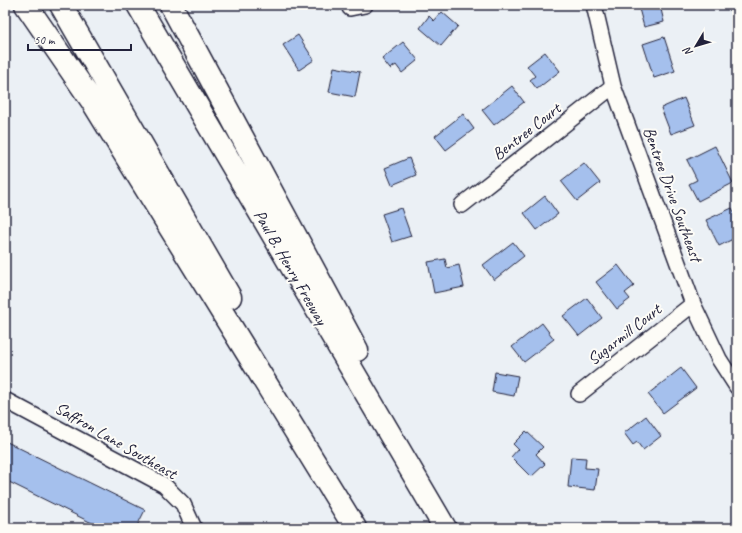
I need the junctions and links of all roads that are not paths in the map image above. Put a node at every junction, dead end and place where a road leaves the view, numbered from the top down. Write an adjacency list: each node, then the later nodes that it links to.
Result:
1 (26, 5): 15 (highway)
2 (61, 5): 16 (highway)
3 (138, 5): 17 (highway, Paul B. Henry Freeway)
4 (171, 5): 18 (highway)
5 (365, 5): 7 (street)
6 (594, 5): 8 (street, Bentree Drive Southeast)
7 (350, 8)
8 (613, 86): 9 (street, Bentree Court); 10 (street, Bentree Drive Southeast)
9 (462, 206)
10 (693, 304): 11 (street, Bentree Drive Southeast); 12 (street, Sugarmill Court)
11 (737, 387)
12 (579, 394)
13 (5, 400): 14 (street, Saffron Lane Southeast)
14 (194, 528)
15 (356, 528)
16 (363, 528)
17 (445, 528)
18 (454, 528)

